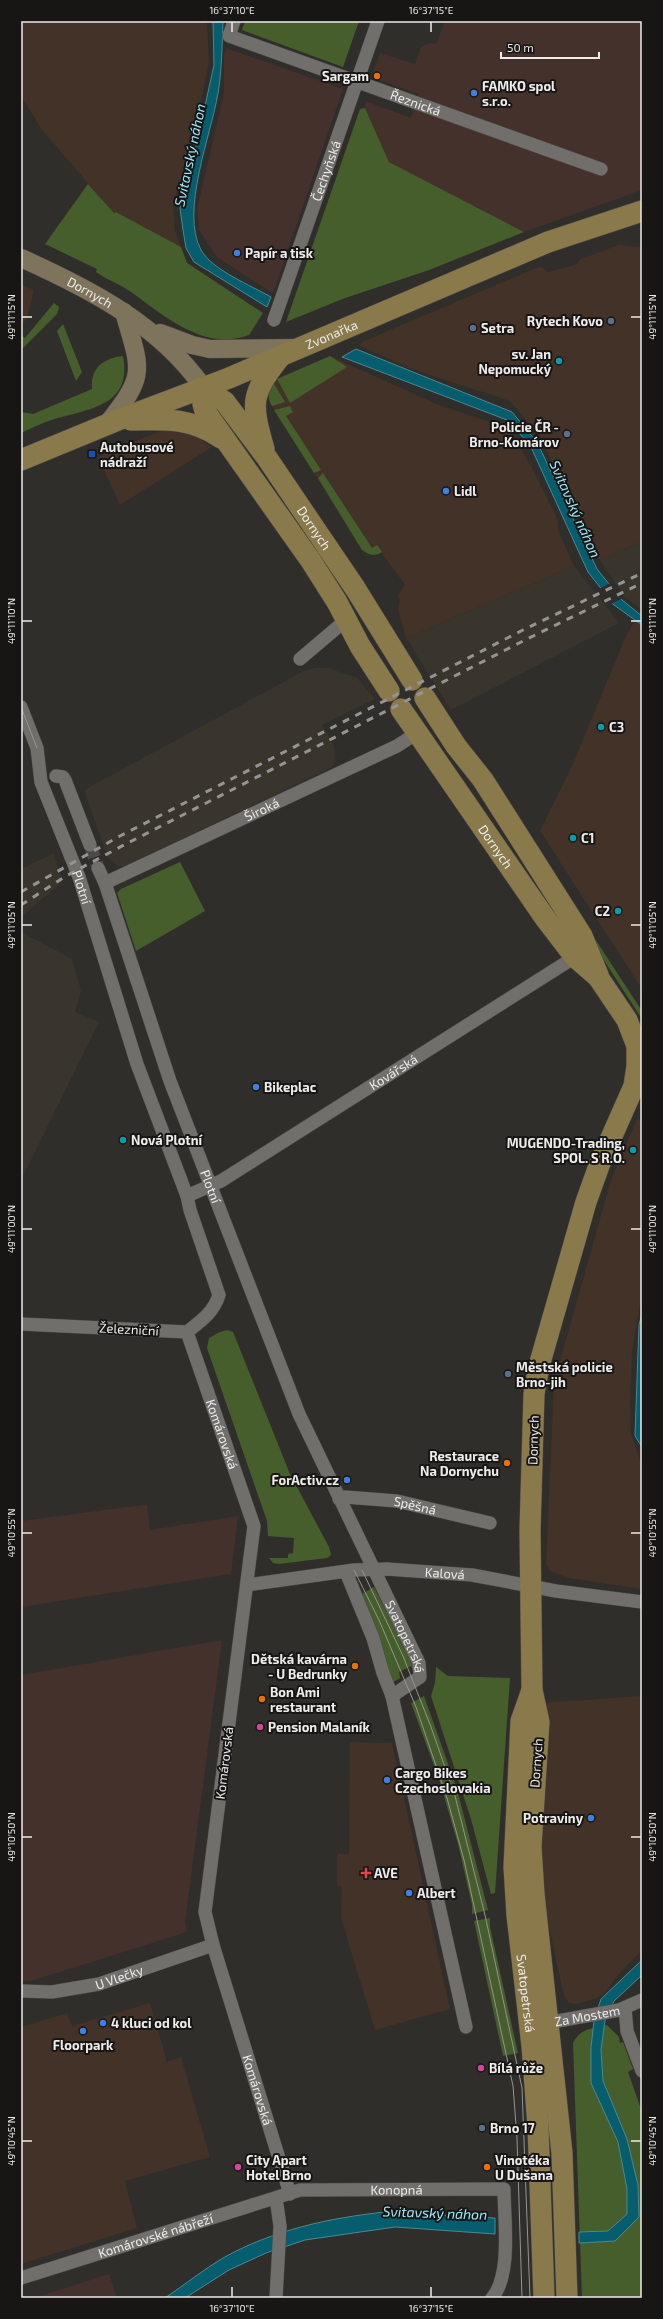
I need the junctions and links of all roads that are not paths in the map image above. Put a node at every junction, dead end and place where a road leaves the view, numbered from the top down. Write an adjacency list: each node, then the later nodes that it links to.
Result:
1 (234, 21): 3 (street, Řeznická)
2 (378, 21): 3 (street, Čechyňská)
3 (357, 81): 4 (street, Řeznická); 8 (street, Čechyňská)
4 (601, 169)
5 (642, 211): 10 (main road, Zvonařka)
6 (21, 258): 7 (main road, Dornych)
7 (124, 312): 9 (main road, Dornych); 12 (main road)
8 (274, 320)
9 (146, 328): 10 (main road); 11 (main road, Dornych)
10 (290, 351): 11 (main road, Zvonařka); 14 (main road)
11 (203, 387): 12 (main road, Zvonařka); 13 (main road, Dornych); 14 (main road, Dornych)
12 (113, 422): 13 (main road); 15 (main road, Zvonařka)
13 (229, 443): 16 (main road, Dornych)
14 (267, 458): 18 (main road, Dornych)
15 (21, 460)
16 (346, 620): 17 (street); 19 (main road, Dornych)
17 (300, 659)
18 (412, 680)
19 (390, 691)
20 (425, 698): 29 (main road, Dornych)
21 (21, 708): 31 (street, Plotní)
22 (401, 709): 23 (main road, Dornych)
23 (417, 733): 27 (street, Široká); 28 (main road, Dornych)
24 (56, 776): 25 (street)
25 (90, 845)
26 (98, 868): 27 (street, Plotní)
27 (105, 883): 30 (street, Plotní)
28 (575, 957): 29 (main road, Dornych); 30 (street, Kovářská)
29 (598, 977): 39 (main road, Dornych)
30 (211, 1186): 31 (street, Kovářská); 34 (street, Plotní)
31 (187, 1196): 33 (street, Plotní)
32 (21, 1324): 33 (street, Železniční)
33 (187, 1332): 38 (street, Komárovská)
34 (339, 1499): 35 (street, Spěšná); 36 (street, Svatopetrská)
35 (490, 1523)
36 (372, 1569): 37 (street, Kalová); 39 (street, Kalová); 42 (street, Svatopetrská)
37 (346, 1572): 38 (street, Kalová); 42 (street)
38 (247, 1585): 44 (street, Komárovská)
39 (531, 1586): 40 (street, Kalová); 41 (main road, Dornych)
40 (642, 1602)
41 (532, 1690): 43 (main road, Dornych); 48 (main road, Svatopetrská)
42 (392, 1696): 49 (street)
43 (538, 1928): 48 (main road, Svatopetrská)
44 (214, 1945): 45 (street, U Vlečky); 51 (street, Komárovská)
45 (21, 1991)
46 (642, 2000): 47 (street, Za Mostem)
47 (622, 2009): 48 (street, Za Mostem); 50 (street)
48 (539, 2024): 56 (main road, Svatopetrská); 57 (main road, Svatopetrská)
49 (466, 2027)
50 (642, 2071)
51 (290, 2194): 52 (street, Komárovské nábřeží); 55 (street, Konopná)
52 (276, 2198): 53 (street, Komárovské nábřeží); 54 (street)
53 (21, 2278)
54 (276, 2298)
55 (492, 2298)
56 (544, 2298)
57 (567, 2298)

